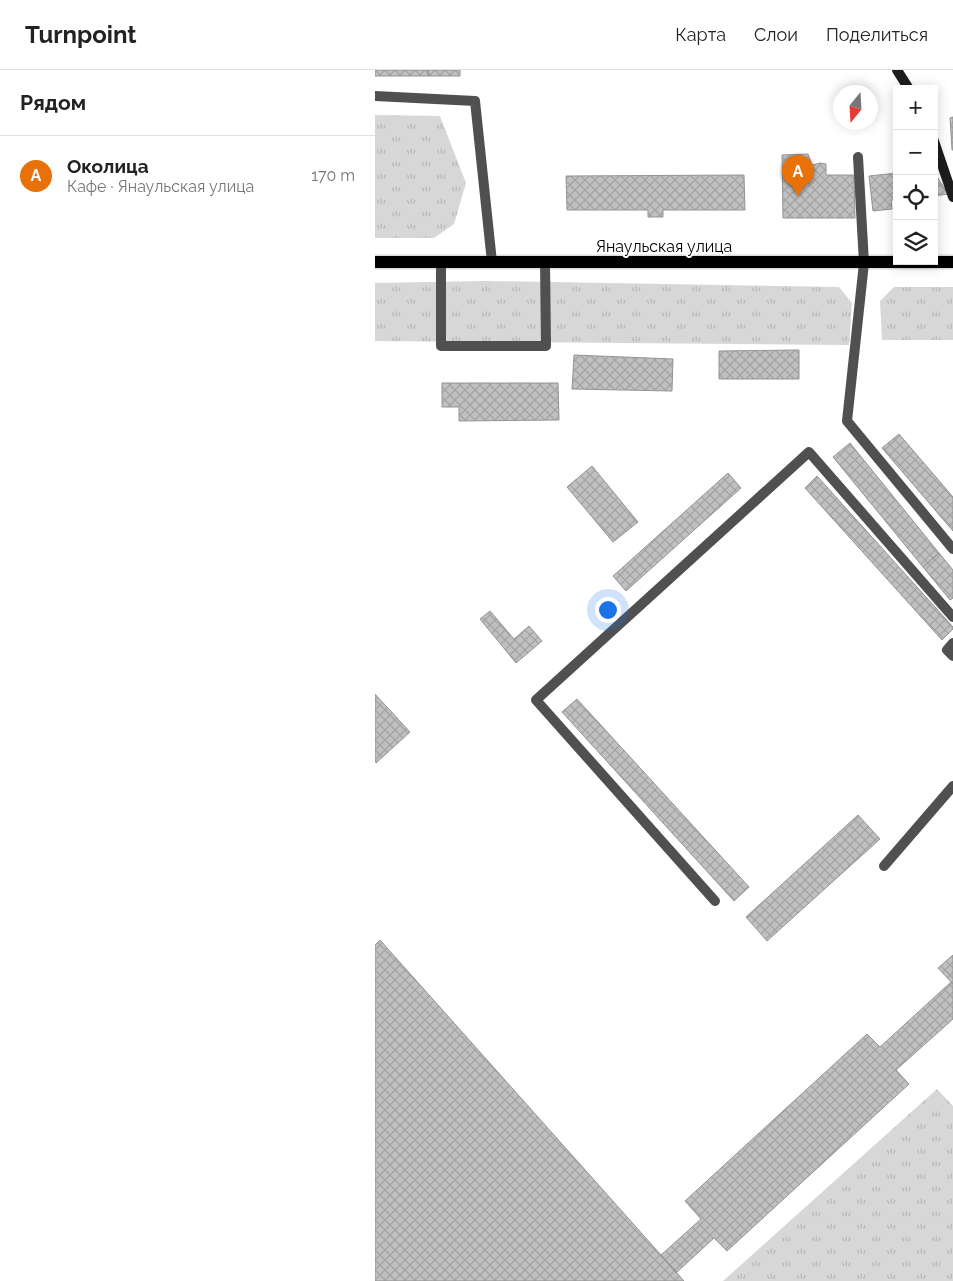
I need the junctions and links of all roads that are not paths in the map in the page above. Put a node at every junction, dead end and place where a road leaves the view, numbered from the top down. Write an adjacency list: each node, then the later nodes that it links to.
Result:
1 (897, 70): 2 (street)
2 (906, 85)
3 (375, 96): 9 (lane)
4 (938, 153): 6 (street)
5 (858, 157): 12 (lane)
6 (953, 197)
7 (375, 262): 8 (main road, Янаульская улица)
8 (441, 262): 9 (main road, Янаульская улица); 10 (lane)
9 (492, 262): 10 (main road, Янаульская улица)
10 (545, 262): 12 (main road, Янаульская улица)
11 (953, 262): 12 (main road, Янаульская улица)
12 (864, 263): 13 (lane)
13 (953, 549)
14 (953, 617): 19 (lane)
15 (953, 643): 16 (lane)
16 (953, 656)
17 (953, 786): 18 (lane)
18 (885, 866)
19 (715, 901)

